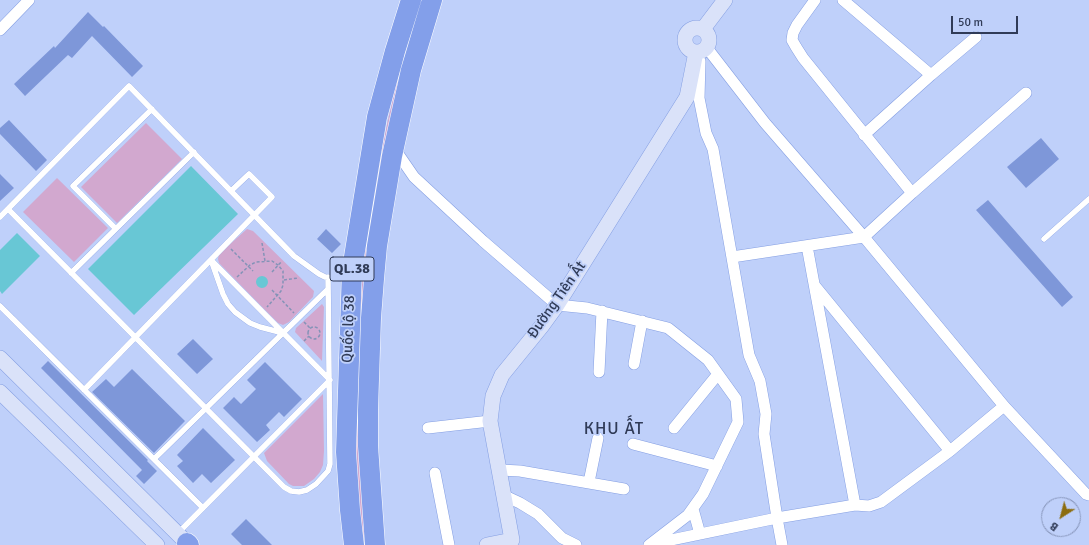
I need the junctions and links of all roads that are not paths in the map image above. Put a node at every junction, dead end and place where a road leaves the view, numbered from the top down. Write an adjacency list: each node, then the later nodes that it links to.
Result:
1 (28, 0): 8 (street)
2 (411, 0): 23 (highway, Quốc lộ 38 / QL.38)
3 (432, 0): 15 (highway, Quốc lộ 38 / QL.38)
4 (725, 0): 7 (street)
5 (815, 0): 14 (street)
6 (843, 0): 11 (street)
7 (703, 29): 10 (street); 10 (street)
8 (0, 30)
9 (976, 37): 11 (street)
10 (701, 51): 26 (street); 29 (street); 36 (street, Đường Tiên Ất)
11 (931, 75): 14 (street)
12 (1026, 93): 18 (street)
13 (152, 109): 16 (lane); 20 (lane); 24 (lane)
14 (864, 135): 18 (street)
15 (394, 148): 25 (highway, Quốc lộ 38 / QL.38); 36 (street)
16 (194, 152): 17 (lane); 24 (lane)
17 (232, 190): 21 (lane); 21 (lane)
18 (912, 193): 26 (street)
19 (1089, 199): 27 (lane)
20 (8, 209): 22 (lane); 31 (lane)
21 (255, 215): 30 (lane); 32 (lane)
22 (0, 217)
23 (359, 226): 25 (highway); 33 (highway, Quốc lộ 38 / QL.38)
24 (115, 228): 31 (lane)
25 (380, 229): 77 (highway, Quốc lộ 38 / QL.38)
26 (864, 237): 28 (street); 49 (street)
27 (1044, 239)
28 (807, 246): 29 (street); 34 (street)
29 (732, 257): 71 (street)
30 (211, 260): 40 (lane); 40 (lane); 41 (lane)
31 (71, 273): 41 (lane)
32 (328, 277): 33 (lane); 35 (lane)
33 (351, 280): 74 (highway, Quốc lộ 38 / QL.38)
34 (814, 285): 56 (street); 67 (street)
35 (328, 289): 40 (lane); 46 (lane)
36 (557, 305): 38 (street); 51 (street, Đường Tiên Ất)
37 (0, 306): 47 (lane)
38 (602, 312): 39 (street); 44 (street)
39 (642, 321): 43 (street); 45 (street)
40 (284, 333): 46 (lane); 50 (lane)
41 (135, 337): 47 (lane); 50 (lane)
42 (0, 358): 64 (street)
43 (634, 364)
44 (599, 372)
45 (718, 374): 53 (street); 59 (street)
46 (330, 380): 57 (lane); 57 (lane)
47 (84, 390): 58 (lane)
48 (0, 392): 68 (street)
49 (1004, 406): 56 (street); 65 (street)
50 (206, 409): 57 (lane); 58 (lane)
51 (490, 421): 52 (street); 60 (street, Đường Tiên Ất)
52 (428, 428)
53 (674, 428)
54 (598, 438): 62 (street)
55 (633, 444): 59 (street)
56 (950, 451): 67 (street)
57 (254, 456): 69 (lane)
58 (154, 459): 69 (lane)
59 (717, 466): 70 (street)
60 (500, 470): 62 (street); 66 (street, Đường Tiên Ất)
61 (434, 473): 78 (street)
62 (589, 482): 63 (street)
63 (624, 489)
64 (134, 491): 68 (street); 73 (street)
65 (1089, 495)
66 (504, 496): 75 (street, Đường Tiên Ất); 80 (street)
67 (855, 505): 71 (street)
68 (118, 507): 76 (street)
69 (203, 508): 73 (lane)
70 (693, 509): 72 (street); 81 (street)
71 (776, 518): 72 (street); 82 (street)
72 (700, 534): 81 (street)
73 (186, 541)
74 (352, 541)
75 (512, 542): 79 (street, Đường Tiên Ất)
76 (156, 545)
77 (376, 545)
78 (449, 545)
79 (488, 545)
80 (576, 545)
81 (649, 545)
82 (782, 545)

